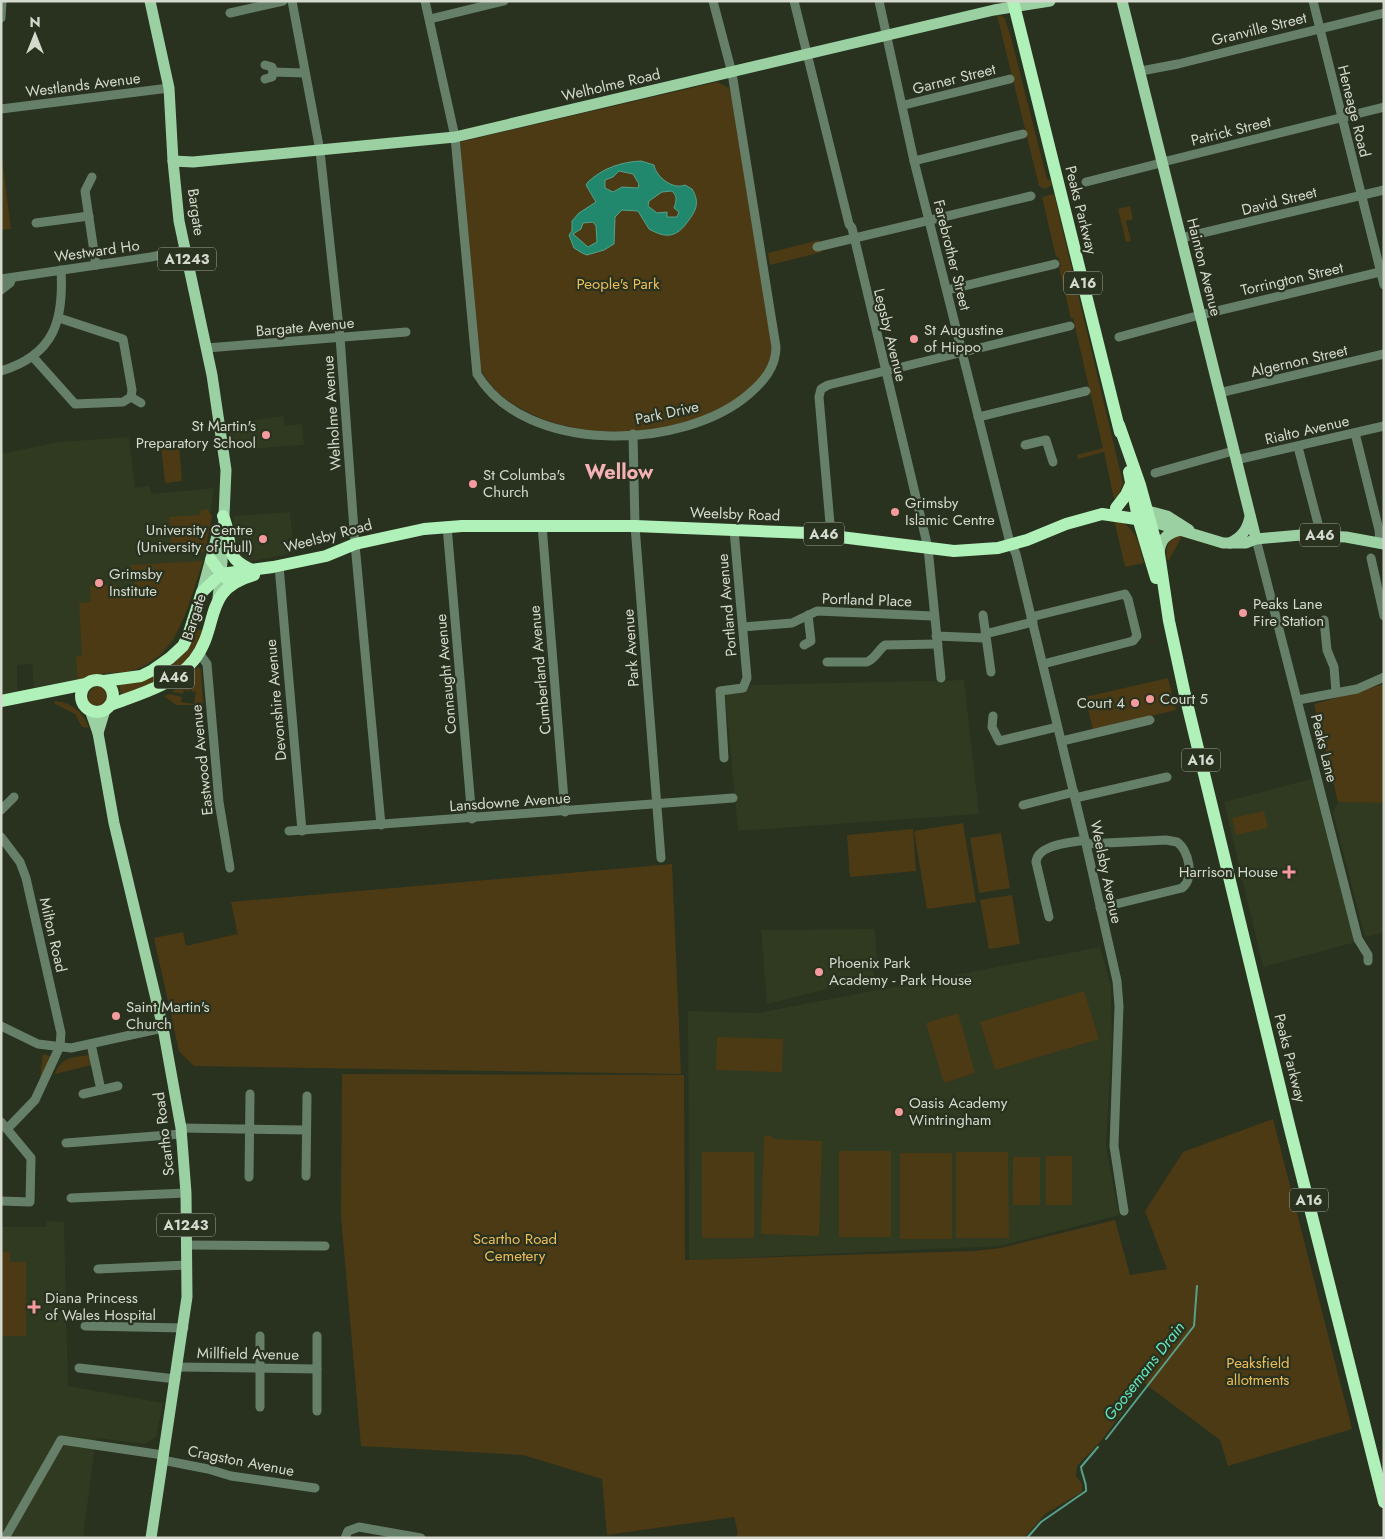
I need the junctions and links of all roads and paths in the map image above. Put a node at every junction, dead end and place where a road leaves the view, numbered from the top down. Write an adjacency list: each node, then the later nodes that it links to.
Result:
1 (2, 1): 16 (street)
2 (150, 1): 28 (main road, Bargate / A1243)
3 (283, 1): 15 (street)
4 (292, 1): 24 (street, Welholme Avenue)
5 (425, 1): 17 (street, Park Drive)
6 (504, 1): 17 (street)
7 (713, 1): 25 (street, Park Drive)
8 (794, 1): 20 (street, Legsby Avenue)
9 (879, 1): 19 (street, Farebrother Street)
10 (1050, 1): 13 (main road, Welholme Road)
11 (1122, 1): 22 (main road, Hainton Avenue)
12 (1313, 1): 18 (street, Heneage Road)
13 (1014, 5): 19 (main road, Welholme Road); 77 (highway, Peaks Parkway / A16)
14 (1384, 12): 18 (street, Granville Street)
15 (230, 13)
16 (1, 18)
17 (430, 19): 34 (street, Park Drive)
18 (1320, 28): 22 (street, Granville Street); 32 (street, Heneage Road)
19 (887, 36): 20 (main road, Welholme Road); 29 (street, Farebrother Street)
20 (808, 55): 25 (main road, Welholme Road); 48 (street, Legsby Avenue)
21 (265, 64): 23 (street)
22 (1141, 71): 36 (main road, Hainton Avenue)
23 (273, 72): 24 (street); 27 (street)
24 (304, 73): 35 (street, Welholme Avenue)
25 (732, 73): 34 (main road, Welholme Road); 80 (street, Park Drive)
26 (1010, 79): 29 (street, Garner Street)
27 (265, 80)
28 (169, 88): 31 (street, Westlands Avenue); 38 (main road, Bargate / A1243)
29 (904, 105): 37 (street, Farebrother Street)
30 (1384, 107): 32 (street, Patrick Street)
31 (1, 109)
32 (1341, 117): 36 (street, Patrick Street); 42 (street, Heneage Road)
33 (1023, 134): 37 (street)
34 (455, 137): 35 (main road, Welholme Road); 80 (street, Park Drive)
35 (320, 150): 38 (main road, Welholme Road); 65 (street, Welholme Avenue)
36 (1162, 160): 40 (street, Patrick Street); 47 (main road, Hainton Avenue)
37 (914, 161): 45 (street, Farebrother Street)
38 (173, 162): 50 (main road, Bargate / A1243)
39 (92, 177): 44 (street)
40 (1086, 182)
41 (1384, 190): 42 (street, David Street)
42 (1361, 195): 47 (street, David Street); 54 (street, Heneage Road)
43 (1031, 196): 45 (street)
44 (89, 216): 46 (street); 52 (street)
45 (929, 220): 48 (street); 59 (street, Farebrother Street)
46 (36, 223)
47 (1181, 238): 60 (main road, Hainton Avenue)
48 (853, 240): 49 (street); 71 (street, Legsby Avenue)
49 (817, 247)
50 (185, 250): 52 (street, Westward Ho); 66 (main road, Bargate / A1243)
51 (1055, 264): 59 (street)
52 (96, 266): 53 (street, Westward Ho)
53 (61, 270): 55 (street, Westward Ho); 61 (street)
54 (1382, 272): 57 (street, Heneage Road); 60 (street, Torrington Street)
55 (12, 278): 56 (street, Westward Ho); 58 (street)
56 (1, 279)
57 (1384, 285)
58 (1, 290)
59 (947, 290): 67 (street, Farebrother Street)
60 (1200, 315): 64 (street, Torrington Street); 73 (main road, Hainton Avenue)
61 (59, 318): 69 (street); 74 (street)
62 (1070, 326): 67 (street)
63 (406, 332): 65 (street, Bargate Avenue)
64 (1119, 337)
65 (340, 338): 66 (street, Bargate Avenue); 102 (street, Welholme Avenue)
66 (207, 348): 90 (main road, Bargate / A1243)
67 (962, 352): 71 (street); 76 (street, Farebrother Street)
68 (1384, 354): 73 (street, Algernon Street)
69 (33, 357): 70 (street); 74 (street)
70 (1, 371)
71 (885, 372): 97 (street); 104 (street, Legsby Avenue)
72 (1086, 391): 76 (street)
73 (1219, 393): 83 (main road, Hainton Avenue)
74 (131, 397): 75 (street)
75 (141, 403)
76 (978, 417): 103 (street, Farebrother Street)
77 (1119, 425): 86 (highway, Peaks Parkway / A16); 89 (highway, Peaks Parkway / A16)
78 (1384, 426): 79 (street, Rialto Avenue)
79 (1355, 433): 82 (street, Rialto Avenue); 101 (street)
80 (633, 434): 94 (street, Park Avenue)
81 (1025, 445): 84 (street)
82 (1298, 447): 83 (street, Rialto Avenue); 98 (street)
83 (1234, 456): 85 (street, Rialto Avenue); 91 (main road, Hainton Avenue)
84 (1054, 462)
85 (1156, 473)
86 (1132, 484): 87 (highway); 89 (highway, Peaks Parkway / A16)
87 (1116, 508): 88 (highway, A46); 89 (highway, A46)
88 (1102, 514): 89 (highway, Weelsby Road / A46); 103 (highway, Weelsby Road / A46)
89 (1143, 515): 96 (main road, Weelsby Road / A46); 105 (highway, Peaks Parkway / A16); 120 (highway, Peaks Parkway / A16)
90 (223, 516): 107 (main road, Bargate / A1243); 109 (highway); 110 (main road, Bargate / A1243)
91 (1250, 517): 99 (main road, Hainton Avenue); 100 (main road)
92 (542, 525): 93 (highway, Weelsby Road / A46); 94 (highway, Weelsby Road / A46); 153 (street, Cumberland Avenue)
93 (447, 526): 102 (highway, Weelsby Road / A46); 154 (street, Connaught Avenue)
94 (635, 526): 95 (highway, Weelsby Road / A46); 150 (street, Park Avenue)
95 (734, 530): 97 (highway, Weelsby Road / A46); 122 (street, Portland Avenue)
96 (1186, 531): 100 (main road, Weelsby Road / A46); 105 (main road)
97 (831, 535): 104 (highway, Weelsby Road / A46)
98 (1321, 535): 99 (main road, Weelsby Road / A46); 101 (main road, Weelsby Road / A46)
99 (1256, 539): 100 (main road, Weelsby Road / A46); 137 (street, Peaks Lane)
100 (1230, 543)
101 (1382, 543)
102 (355, 544): 108 (highway, Weelsby Road / A46); 155 (street, Welholme Avenue)
103 (1011, 545): 104 (highway, Weelsby Road / A46); 118 (street, Weelsby Avenue)
104 (928, 548): 116 (street, Legsby Avenue)
105 (1159, 554): 120 (highway, Peaks Parkway / A16)
106 (1371, 558): 117 (street)
107 (211, 560): 110 (highway); 112 (main road, Bargate / A1243)
108 (276, 567): 109 (highway, Weelsby Road / A46); 111 (highway, Weelsby Road / A46); 157 (street, Devonshire Avenue)
109 (250, 569): 110 (highway, Weelsby Road / A46)
110 (220, 574): 111 (highway); 112 (highway, A46); 113 (main road, Bargate / A1243)
111 (239, 579): 113 (highway, Weelsby Road / A46)
112 (202, 592): 121 (highway, Bargate / A46)
113 (218, 598): 123 (highway, Bargate / A46)
114 (808, 615): 116 (street, Portland Place); 122 (street, Portland Place); 126 (street)
115 (983, 615): 124 (street)
116 (933, 616): 125 (street, Legsby Avenue)
117 (1384, 616)
118 (1032, 619): 124 (street); 129 (street, Weelsby Avenue); 129 (street)
119 (1324, 620): 135 (street)
120 (1169, 621): 202 (highway, Peaks Parkway / A16)
121 (193, 623): 123 (highway); 133 (highway, Bargate / A46)
122 (743, 626): 145 (street, Portland Avenue)
123 (209, 627): 127 (highway, Bargate / A46)
124 (985, 636): 125 (street); 130 (street)
125 (937, 640): 128 (street); 132 (street, Legsby Avenue)
126 (804, 646)
127 (198, 653): 139 (highway, Bargate / A46); 161 (street, Eastwood Avenue)
128 (827, 662)
129 (1043, 664): 142 (street, Weelsby Avenue)
130 (991, 672)
131 (1384, 677): 135 (street)
132 (940, 678)
133 (104, 681): 134 (highway, A46); 139 (highway)
134 (86, 684): 136 (highway, A46); 138 (highway)
135 (1336, 692): 137 (street)
136 (6, 700): 138 (highway, A46)
137 (1298, 700): 164 (street, Peaks Lane)
138 (86, 705): 139 (highway, A46); 143 (main road, Scartho Road / A1243)
139 (108, 707): 143 (main road, Scartho Road / A1243)
140 (993, 716): 142 (street)
141 (1150, 720): 144 (street)
142 (1058, 727): 144 (street, Weelsby Avenue)
143 (98, 733): 166 (main road, Scartho Road / A1243)
144 (1062, 741): 147 (street, Weelsby Avenue)
145 (724, 758)
146 (1167, 778): 147 (street)
147 (1075, 795): 151 (street); 159 (street, Weelsby Avenue)
148 (14, 797): 152 (street)
149 (733, 798): 150 (street, Lansdowne Avenue)
150 (656, 804): 153 (street, Lansdowne Avenue); 160 (street, Park Avenue)
151 (1023, 805)
152 (1, 810)
153 (565, 812): 154 (street, Lansdowne Avenue)
154 (472, 819): 155 (street, Lansdowne Avenue)
155 (381, 825): 157 (street, Lansdowne Avenue)
156 (289, 831): 157 (street, Lansdowne Avenue)
157 (302, 831)
158 (1, 837): 168 (street, Milton Road)
159 (1086, 842): 162 (street, Weelsby Avenue); 162 (street); 163 (street)
160 (661, 858)
161 (230, 868)
162 (1100, 908): 184 (street, Weelsby Avenue)
163 (1049, 917)
164 (1368, 961)
165 (1, 1026): 168 (street)
166 (163, 1028): 167 (street); 177 (main road, Scartho Road / A1243)
167 (92, 1044): 168 (street); 170 (street)
168 (60, 1046): 174 (street)
169 (118, 1086): 170 (street)
170 (101, 1090): 171 (street)
171 (83, 1094)
172 (250, 1094): 175 (street)
173 (307, 1096): 176 (street)
174 (4, 1125): 183 (street)
175 (248, 1129): 176 (street); 177 (street); 180 (street)
176 (306, 1130): 179 (street)
177 (181, 1131): 178 (street); 181 (main road, Scartho Road / A1243)
178 (66, 1143)
179 (306, 1176)
180 (249, 1177)
181 (186, 1193): 182 (street); 185 (main road, Scartho Road / A1243)
182 (70, 1198)
183 (1, 1201)
184 (1124, 1211)
185 (187, 1245): 186 (street); 187 (main road, Scartho Road / A1243)
186 (326, 1246)
187 (187, 1265): 188 (street); 190 (main road, Scartho Road / A1243)
188 (98, 1269)
189 (84, 1326): 190 (street)
190 (184, 1328): 193 (main road, Scartho Road / A1243)
191 (260, 1336): 195 (street)
192 (317, 1336): 196 (street)
193 (178, 1367): 195 (street, Millfield Avenue); 197 (main road, Scartho Road / A1243)
194 (79, 1368): 197 (street)
195 (260, 1369): 196 (street, Millfield Avenue); 198 (street)
196 (317, 1369): 199 (street)
197 (176, 1379): 200 (main road, Scartho Road / A1243)
198 (260, 1407)
199 (317, 1411)
200 (162, 1458): 201 (street, Cragston Avenue); 203 (street, Cragston Avenue); 204 (main road, Scartho Road / A1243)
201 (315, 1488)
202 (1384, 1502)
203 (5, 1538)
204 (151, 1538)
205 (345, 1538): 206 (street)
206 (421, 1538)

